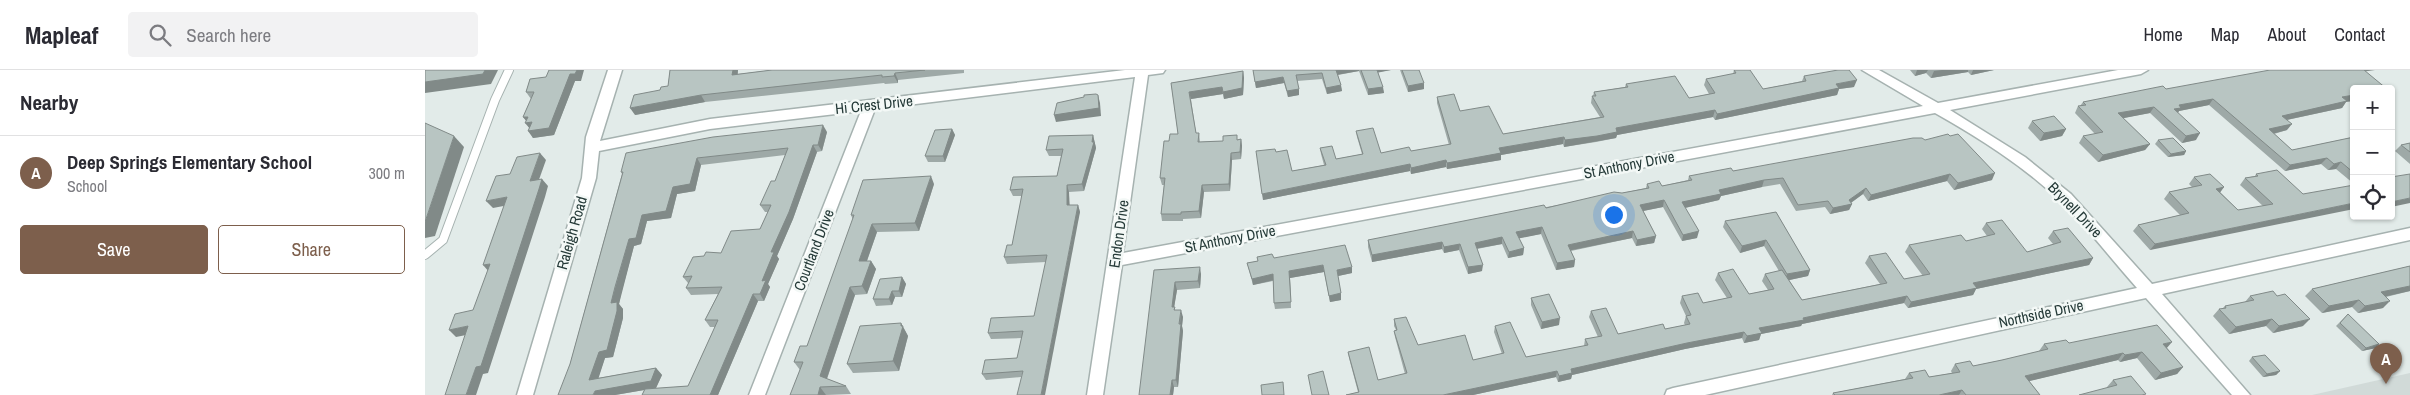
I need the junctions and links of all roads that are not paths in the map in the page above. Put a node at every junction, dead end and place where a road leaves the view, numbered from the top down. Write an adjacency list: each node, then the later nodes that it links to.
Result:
1 (509, 70): 11 (lane)
2 (615, 70): 9 (street, Raleigh Road)
3 (1158, 70): 6 (street, Hi Crest Drive)
4 (1869, 70): 8 (street, Brynell Drive)
5 (2141, 70): 8 (street, St Anthony Drive)
6 (1143, 72): 7 (street, Hi Crest Drive); 12 (street, Endon Drive)
7 (870, 105): 9 (street, Hi Crest Drive); 15 (street, Courtland Drive)
8 (1934, 108): 12 (street, St Anthony Drive); 13 (street, Brynell Drive)
9 (592, 147): 14 (street, Raleigh Road)
10 (2410, 234): 13 (street, Northside Drive)
11 (425, 255)
12 (1116, 260): 16 (street, Endon Drive)
13 (2149, 290): 17 (street, Northside Drive); 18 (street, Brynell Drive)
14 (525, 395)
15 (757, 395)
16 (1095, 395)
17 (1673, 395)
18 (2242, 395)

